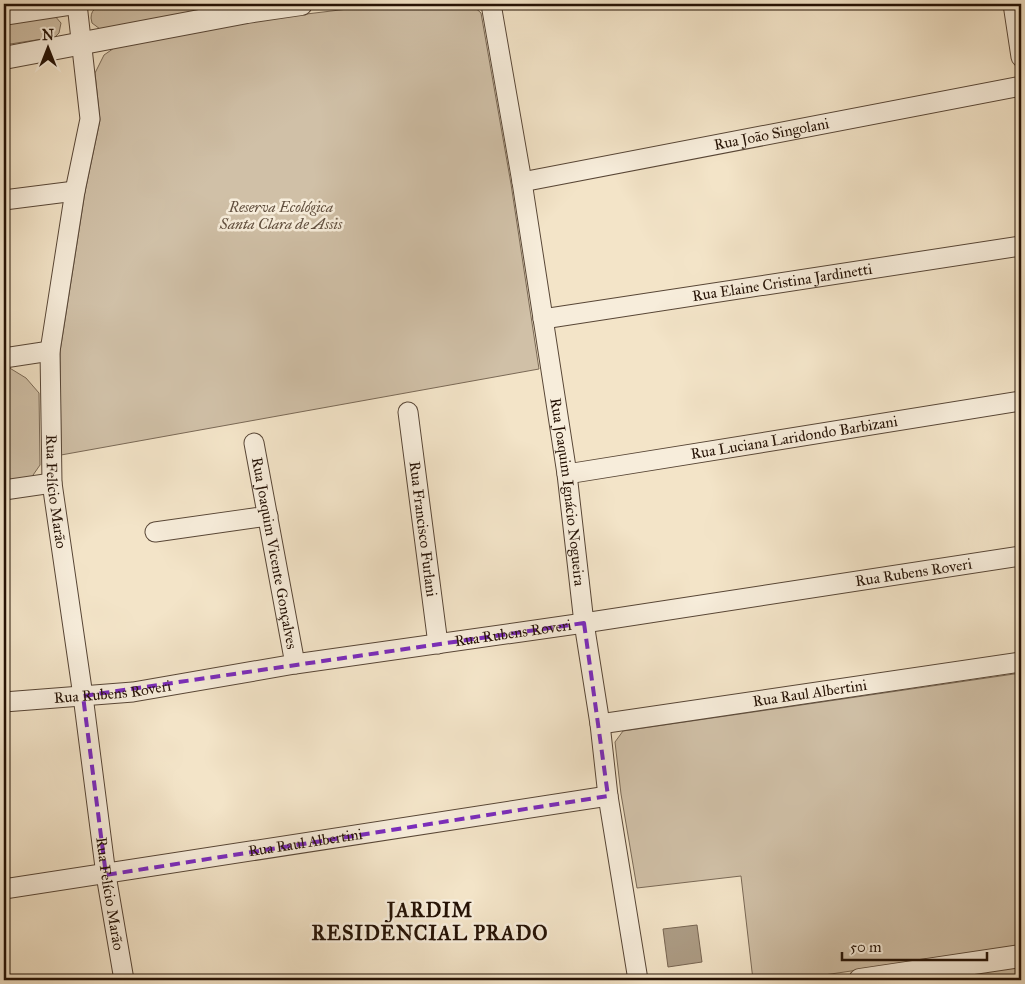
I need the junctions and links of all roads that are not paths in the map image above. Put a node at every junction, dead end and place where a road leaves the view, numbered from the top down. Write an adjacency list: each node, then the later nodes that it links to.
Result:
1 (69, 4): 7 (street)
2 (77, 4): 8 (street, Rua Felício Marão)
3 (301, 4): 6 (street)
4 (491, 4): 12 (street, Rua Joaquim Ignácio Nogueira)
5 (1013, 4): 9 (street)
6 (247, 8): 8 (street)
7 (4, 14)
8 (82, 42): 10 (street); 13 (street, Rua Felício Marão)
9 (1021, 57)
10 (4, 58)
11 (1021, 86): 12 (street, Rua João Singolani)
12 (522, 182): 16 (street, Rua Joaquim Ignácio Nogueira)
13 (75, 191): 14 (street); 17 (street, Rua Felício Marão)
14 (4, 200)
15 (1021, 246): 16 (street, Rua Elaine Cristina Jardinetti)
16 (543, 320): 22 (street, Rua Joaquim Ignácio Nogueira)
17 (50, 351): 18 (street); 23 (street, Rua Felício Marão)
18 (4, 358)
19 (1021, 401): 22 (street, Rua Luciana Laridondo Barbizani)
20 (408, 412): 29 (street, Rua Francisco Furlani)
21 (254, 443): 25 (street, Rua Joaquim Vicente Gonçalves)
22 (567, 474): 28 (street, Rua Joaquim Ignácio Nogueira)
23 (52, 482): 24 (street); 32 (street, Rua Felício Marão)
24 (4, 490)
25 (268, 516): 26 (street); 31 (street, Rua Joaquim Vicente Gonçalves)
26 (156, 532)
27 (1021, 556): 28 (street, Rua Rubens Roveri)
28 (584, 623): 29 (street, Rua Rubens Roveri); 34 (street, Rua Joaquim Ignácio Nogueira)
29 (438, 644): 31 (street, Rua Rubens Roveri)
30 (1021, 662): 34 (street, Rua Raul Albertini)
31 (295, 664): 32 (street, Rua Rubens Roveri)
32 (83, 696): 33 (street, Rua Rubens Roveri); 36 (street, Rua Felício Marão)
33 (4, 702)
34 (600, 724): 35 (street, Rua Joaquim Ignácio Nogueira)
35 (608, 796): 36 (street, Rua Raul Albertini); 40 (street, Rua Joaquim Ignácio Nogueira)
36 (106, 874): 37 (street, Rua Raul Albertini); 39 (street, Rua Felício Marão)
37 (4, 889)
38 (1021, 956): 41 (street)
39 (124, 980)
40 (638, 980)
41 (860, 980)

